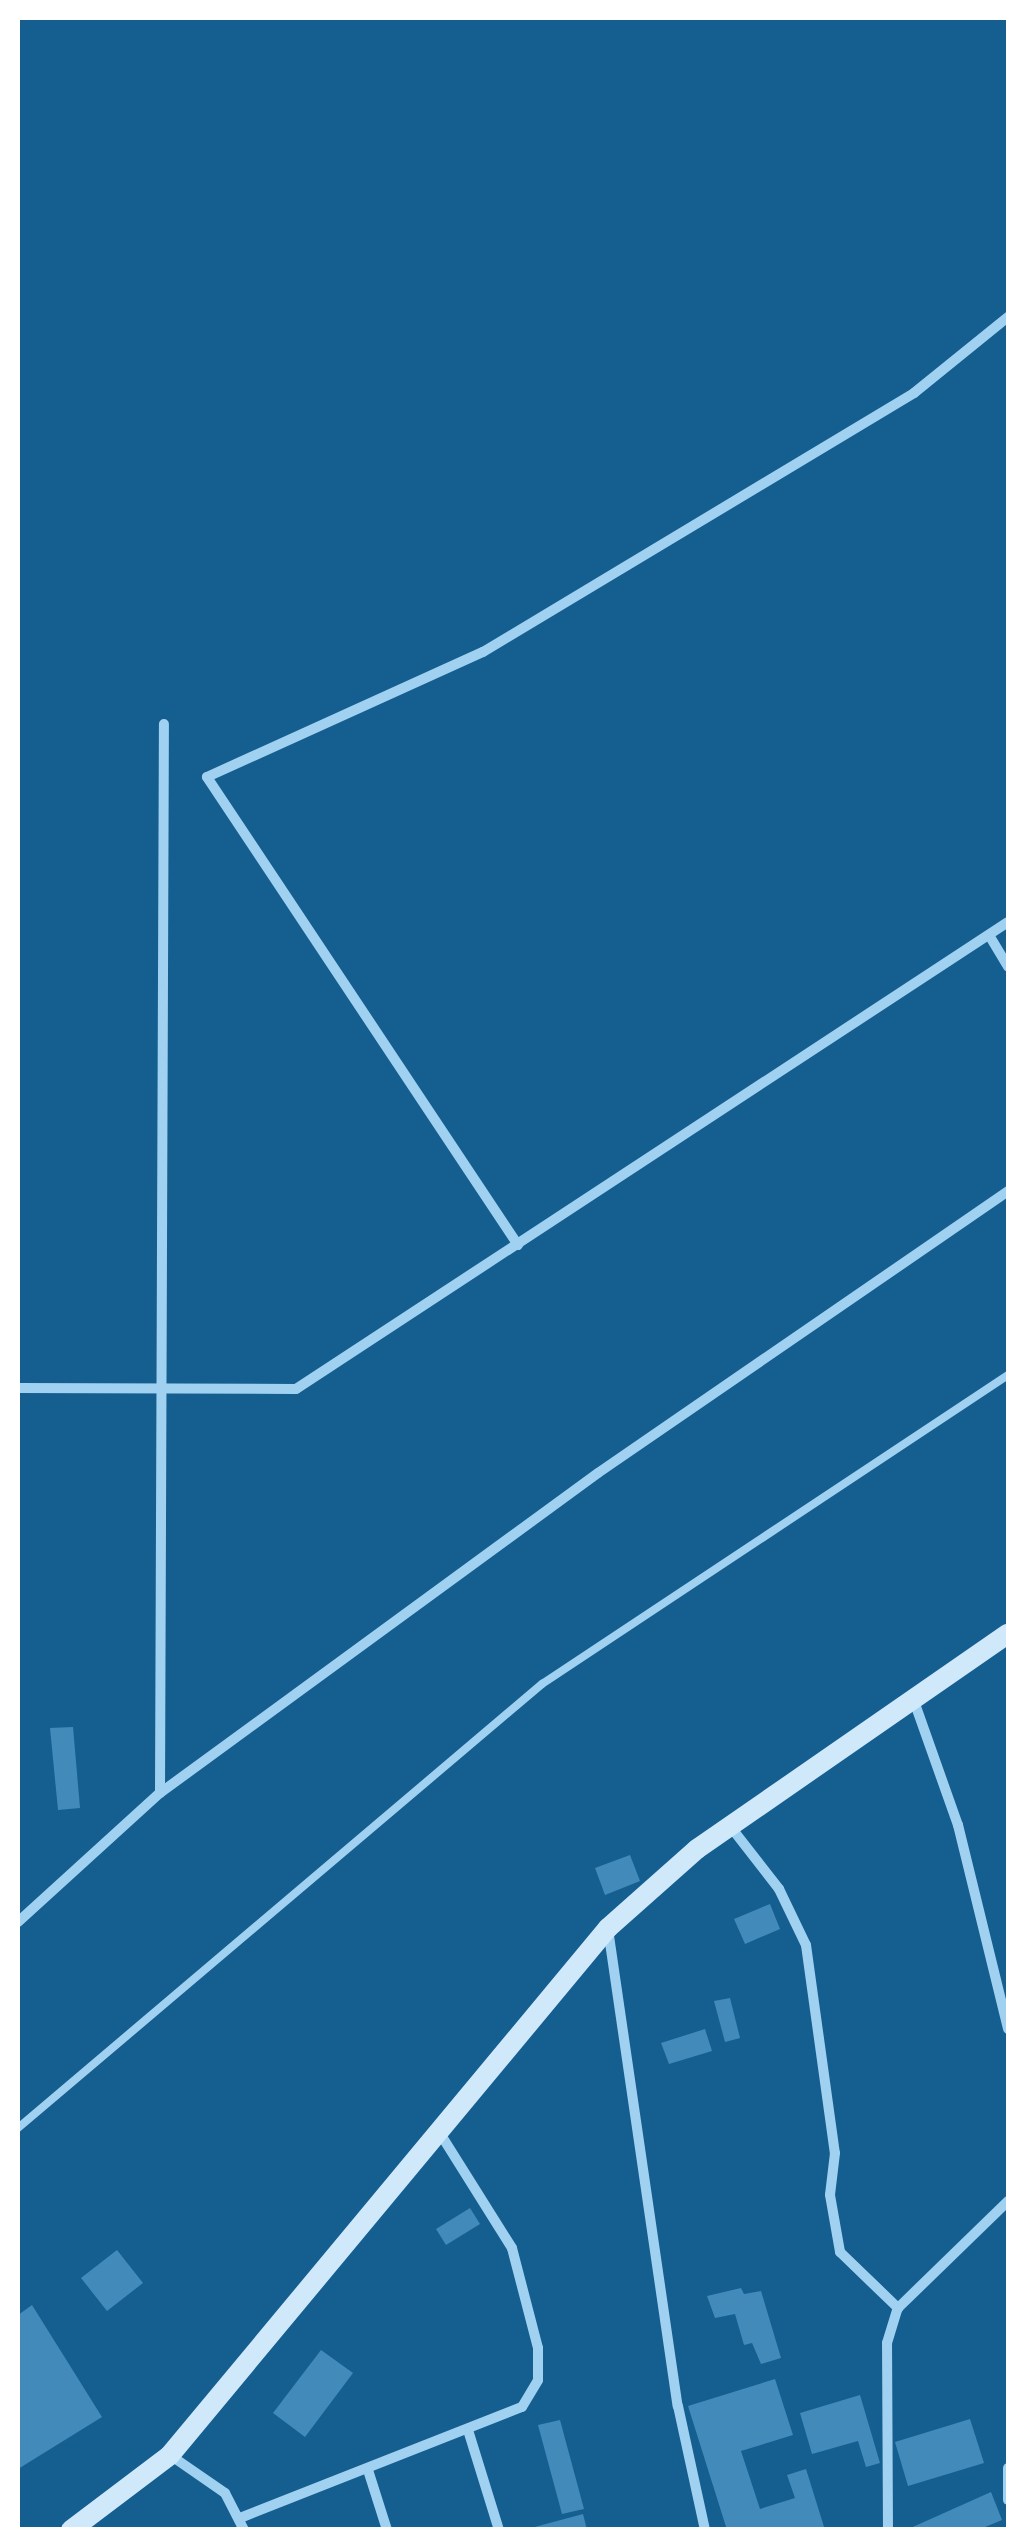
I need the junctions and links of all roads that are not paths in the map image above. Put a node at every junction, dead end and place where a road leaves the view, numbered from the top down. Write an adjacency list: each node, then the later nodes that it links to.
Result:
1 (1008, 317): 7 (street)
2 (164, 724): 10 (street)
3 (1008, 922): 4 (street)
4 (989, 935): 5 (street); 7 (street)
5 (1008, 967)
6 (1008, 1191): 13 (street)
7 (518, 1245): 10 (street)
8 (1008, 1376): 18 (lane)
9 (18, 1388): 10 (street)
10 (160, 1388): 13 (street)
11 (1008, 1634): 12 (main road)
12 (914, 1701): 14 (main road); 17 (street)
13 (160, 1793): 15 (street)
14 (730, 1826): 16 (main road); 21 (street)
15 (18, 1922)
16 (608, 1928): 19 (main road); 31 (street)
17 (1008, 2029)
18 (18, 2128)
19 (440, 2133): 22 (street); 23 (main road)
20 (1008, 2201): 21 (street)
21 (898, 2308): 32 (street)
22 (468, 2430): 25 (street); 30 (street)
23 (170, 2456): 27 (street); 28 (main road)
24 (1008, 2468): 26 (street)
25 (368, 2470): 27 (street); 29 (street)
26 (1008, 2500)
27 (242, 2524)
28 (71, 2530)
29 (387, 2530)
30 (499, 2530)
31 (705, 2530)
32 (888, 2530)

